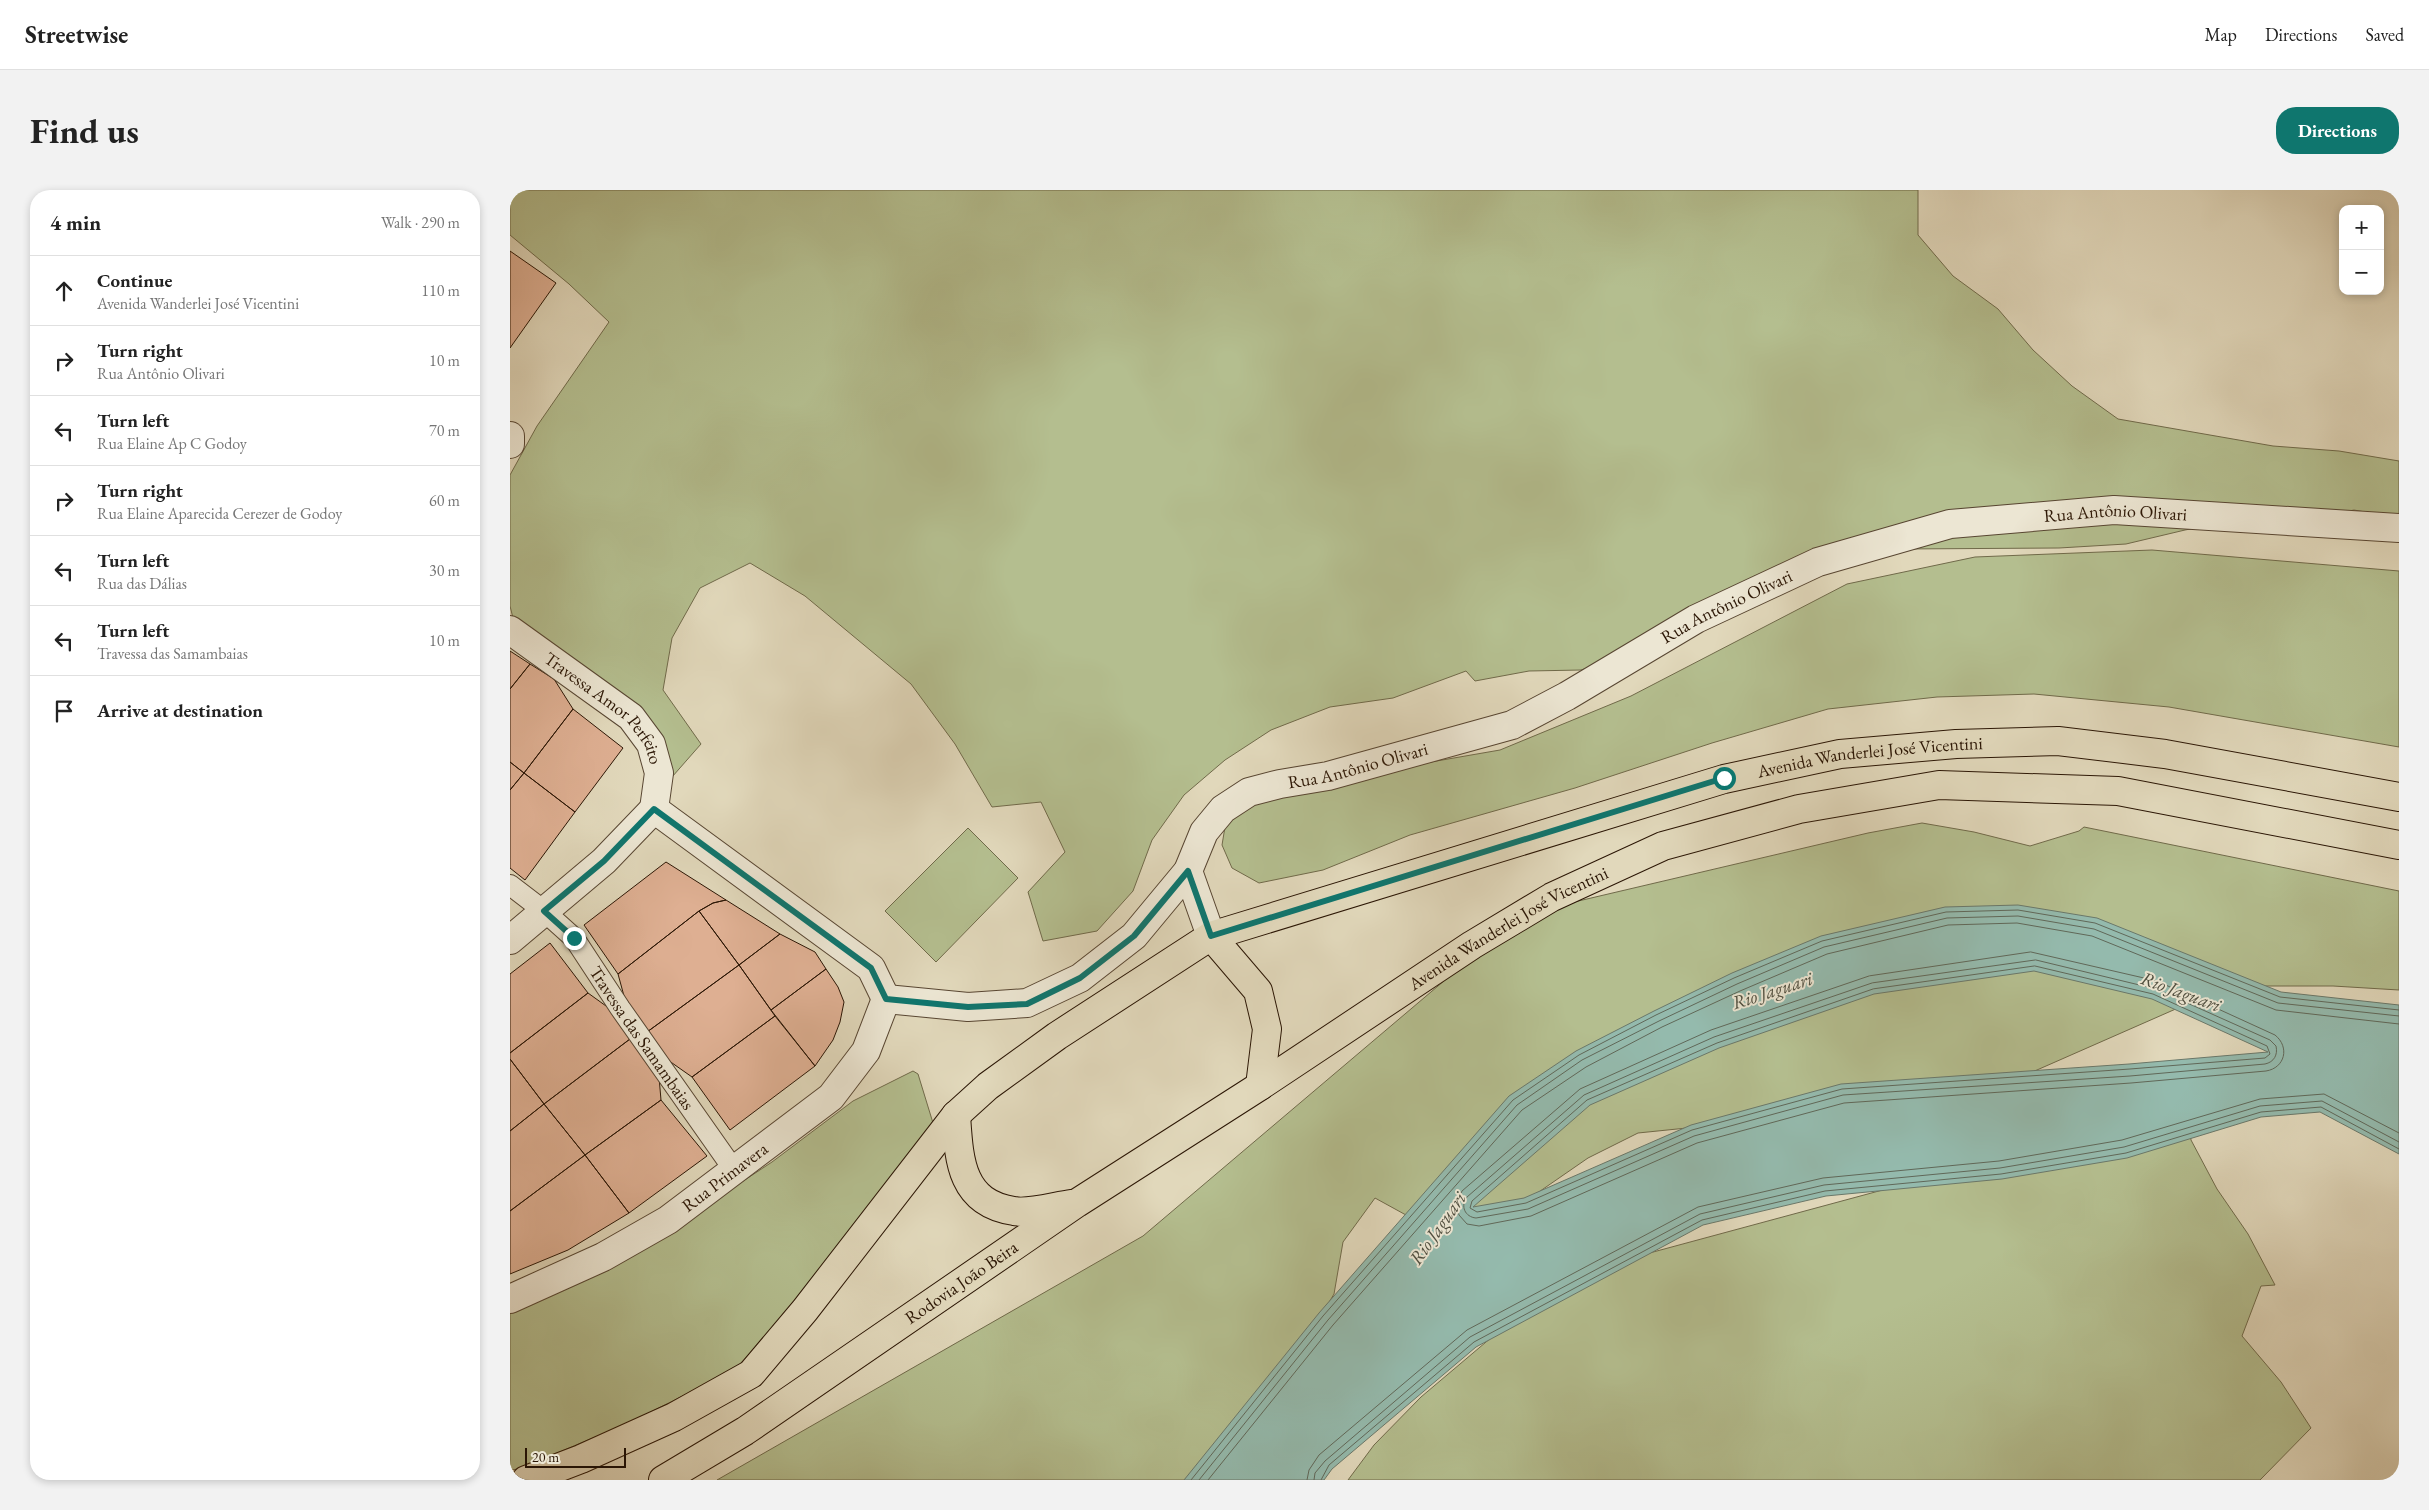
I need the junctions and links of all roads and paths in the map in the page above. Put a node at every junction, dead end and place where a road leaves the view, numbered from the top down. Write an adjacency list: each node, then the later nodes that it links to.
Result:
1 (510, 436): 2 (street)
2 (510, 444)
3 (2399, 528): 8 (street, Rua Antônio Olivari)
4 (510, 630): 6 (street, Travessa Amor Perfeito)
5 (2399, 797): 11 (main road, Avenida Wanderlei José Vicentini)
6 (654, 809): 10 (street); 13 (street)
7 (2399, 845): 14 (main road, Avenida Wanderlei José Vicentini)
8 (1188, 871): 11 (street); 13 (street, Rua Antônio Olivari)
9 (510, 885): 10 (lane, Travessa das Samambaias)
10 (544, 911): 12 (street); 16 (lane, Travessa das Samambaias)
11 (1211, 936): 14 (main road); 15 (main road, Avenida Wanderlei José Vicentini)
12 (510, 940)
13 (886, 999): 16 (street, Rua Primavera)
14 (1260, 1086): 17 (main road, Rodovia João Beira)
15 (956, 1115): 17 (main road); 19 (main road)
16 (734, 1170): 18 (street, Rua Primavera)
17 (1077, 1203): 20 (main road, Rodovia João Beira)
18 (510, 1299)
19 (526, 1480)
20 (663, 1480)

